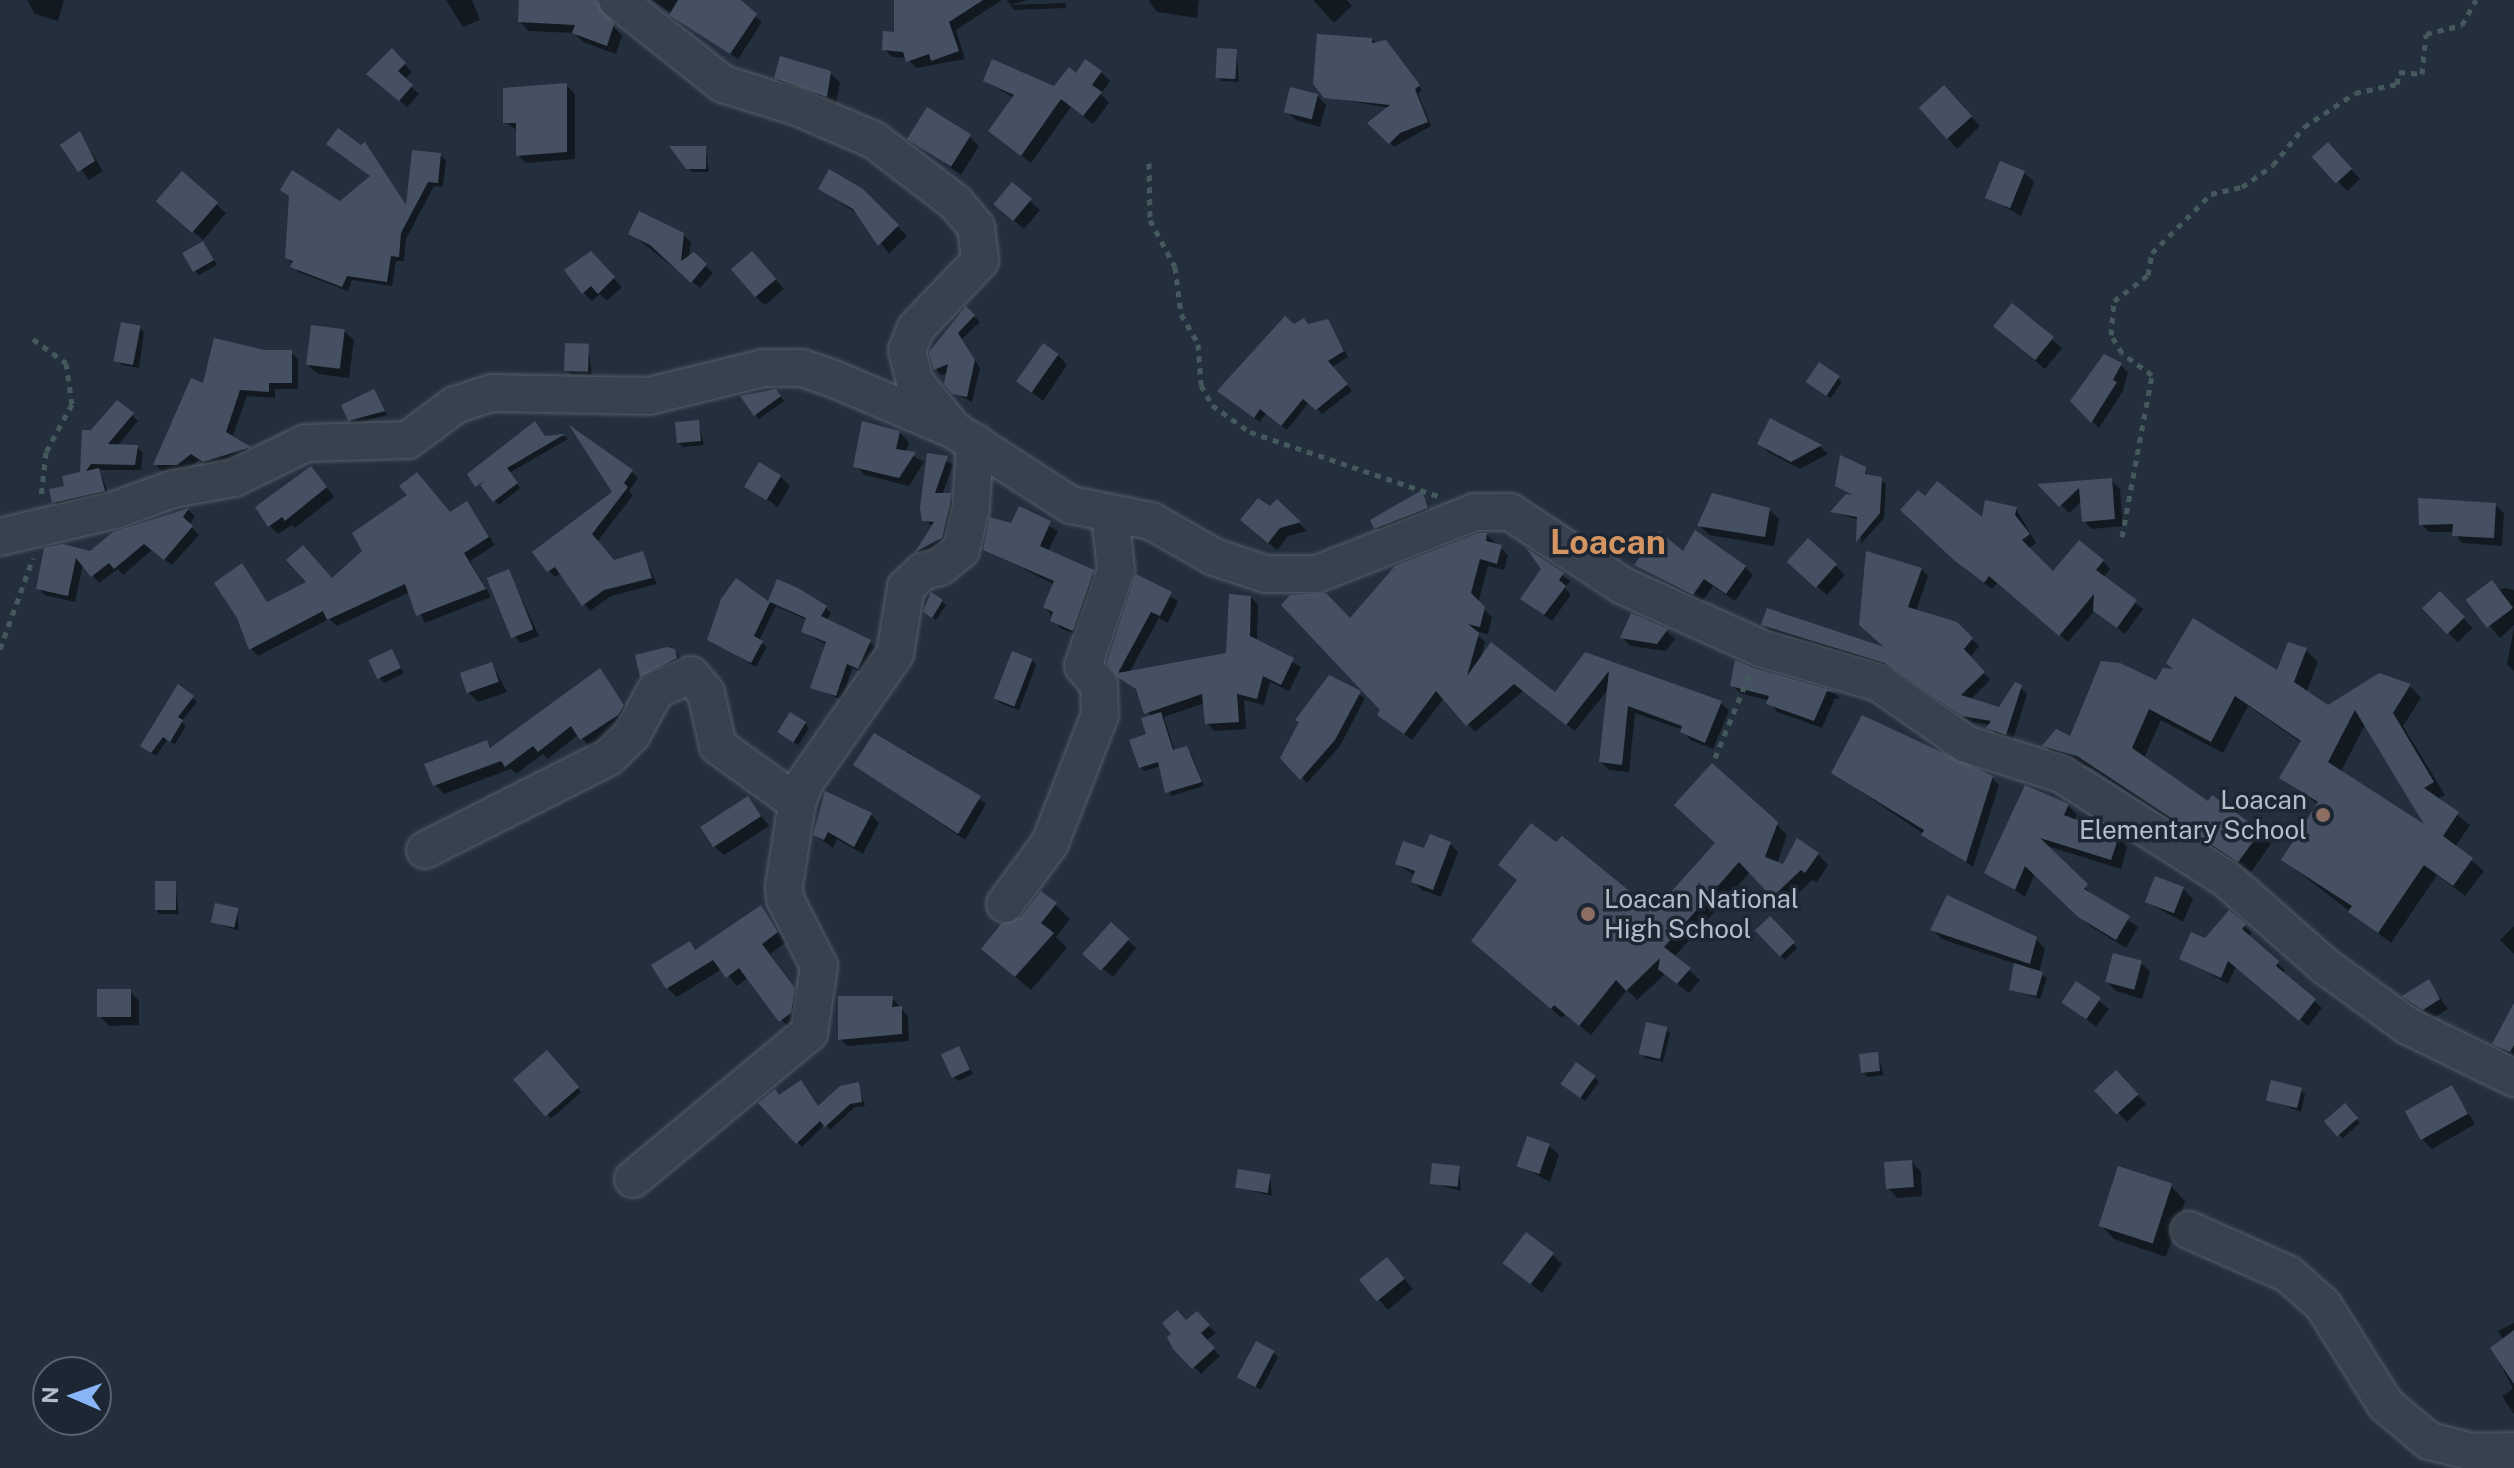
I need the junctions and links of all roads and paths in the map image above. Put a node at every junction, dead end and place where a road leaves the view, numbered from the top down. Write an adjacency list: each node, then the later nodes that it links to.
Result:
1 (617, 0): 5 (street)
2 (2476, 0): 10 (path)
3 (1149, 163): 6 (path)
4 (33, 339): 8 (path)
5 (965, 436): 7 (street); 8 (street); 14 (street)
6 (1475, 512): 7 (street); 11 (street)
7 (1110, 515): 16 (street)
8 (46, 525): 9 (street); 12 (path)
9 (0, 537)
10 (2122, 537)
11 (1760, 648): 13 (path); 17 (street)
12 (0, 649)
13 (1715, 758)
14 (797, 803): 15 (street); 18 (street)
15 (425, 850)
16 (1005, 904)
17 (2514, 1078)
18 (633, 1179)
19 (2189, 1230): 20 (street)
20 (2514, 1451)

